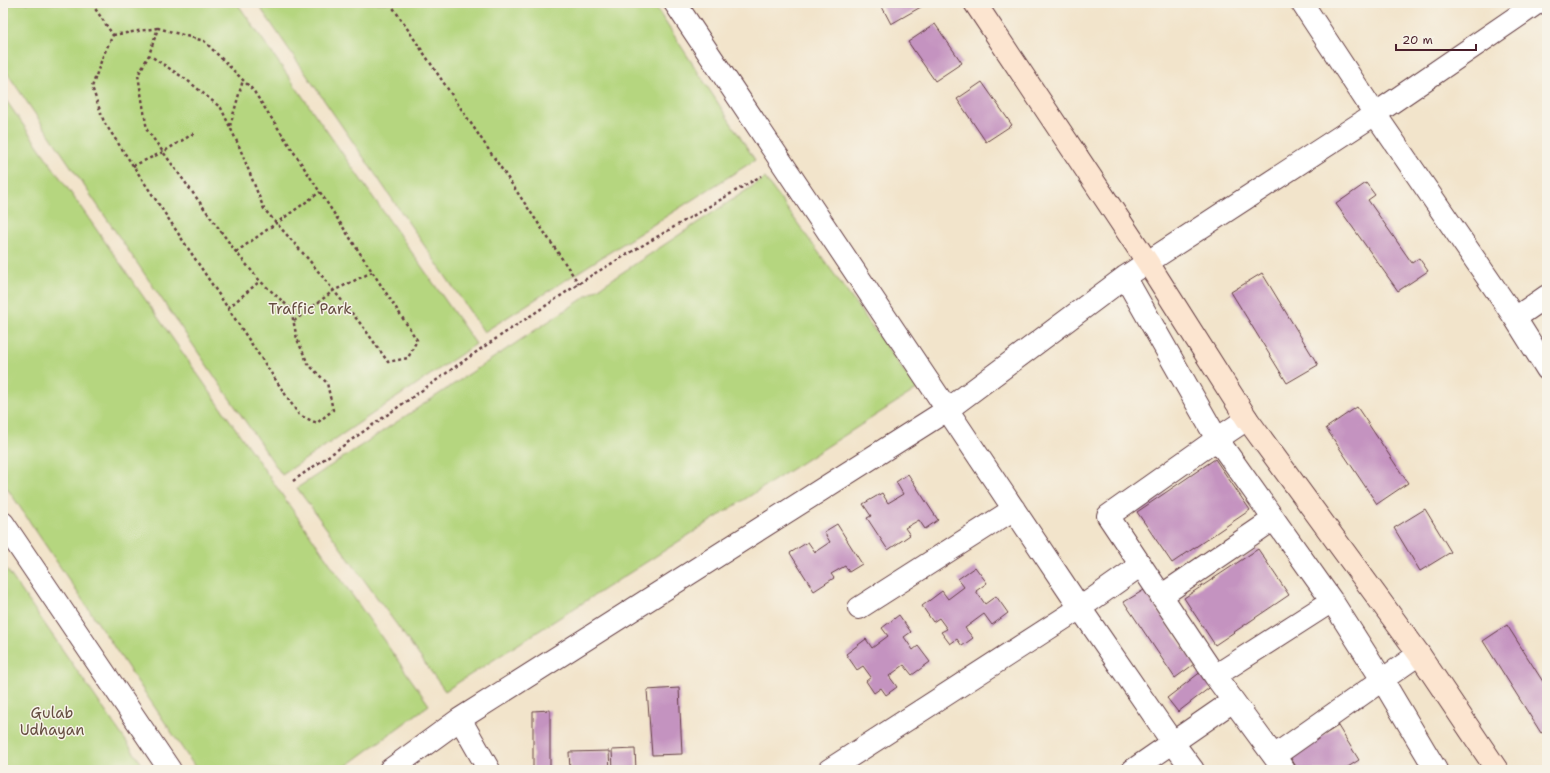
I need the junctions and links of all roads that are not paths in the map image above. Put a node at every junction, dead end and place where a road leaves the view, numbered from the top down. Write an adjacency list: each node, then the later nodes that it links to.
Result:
1 (675, 3): 11 (street)
2 (975, 3): 6 (main road)
3 (1302, 3): 5 (street)
4 (1537, 3): 5 (street)
5 (1375, 114): 6 (street); 9 (street)
6 (1148, 263): 7 (street); 12 (main road)
7 (1125, 277): 11 (street); 13 (street)
8 (1547, 296): 9 (street)
9 (1515, 318): 10 (street)
10 (1547, 369)
11 (947, 410): 14 (street); 26 (street)
12 (1247, 419): 13 (street); 22 (main road)
13 (1217, 438): 15 (street); 17 (street)
14 (1014, 509): 20 (street); 21 (street)
15 (1274, 519): 18 (street); 19 (street)
16 (3, 524): 30 (street)
17 (1141, 565): 18 (street); 21 (street)
18 (1161, 596): 23 (street)
19 (1332, 601): 23 (street); 24 (street)
20 (859, 608)
21 (1080, 608): 27 (street); 33 (street)
22 (1419, 654): 24 (street); 36 (main road)
23 (1214, 676): 25 (street)
24 (1383, 681): 28 (street); 29 (street)
25 (1233, 701): 27 (street); 28 (street)
26 (460, 719): 31 (street); 32 (street)
27 (1173, 743): 34 (street); 35 (street)
28 (1279, 763)
29 (1427, 767)
30 (170, 770)
31 (390, 770)
32 (489, 770)
33 (829, 770)
34 (1133, 770)
35 (1193, 770)
36 (1496, 770)

